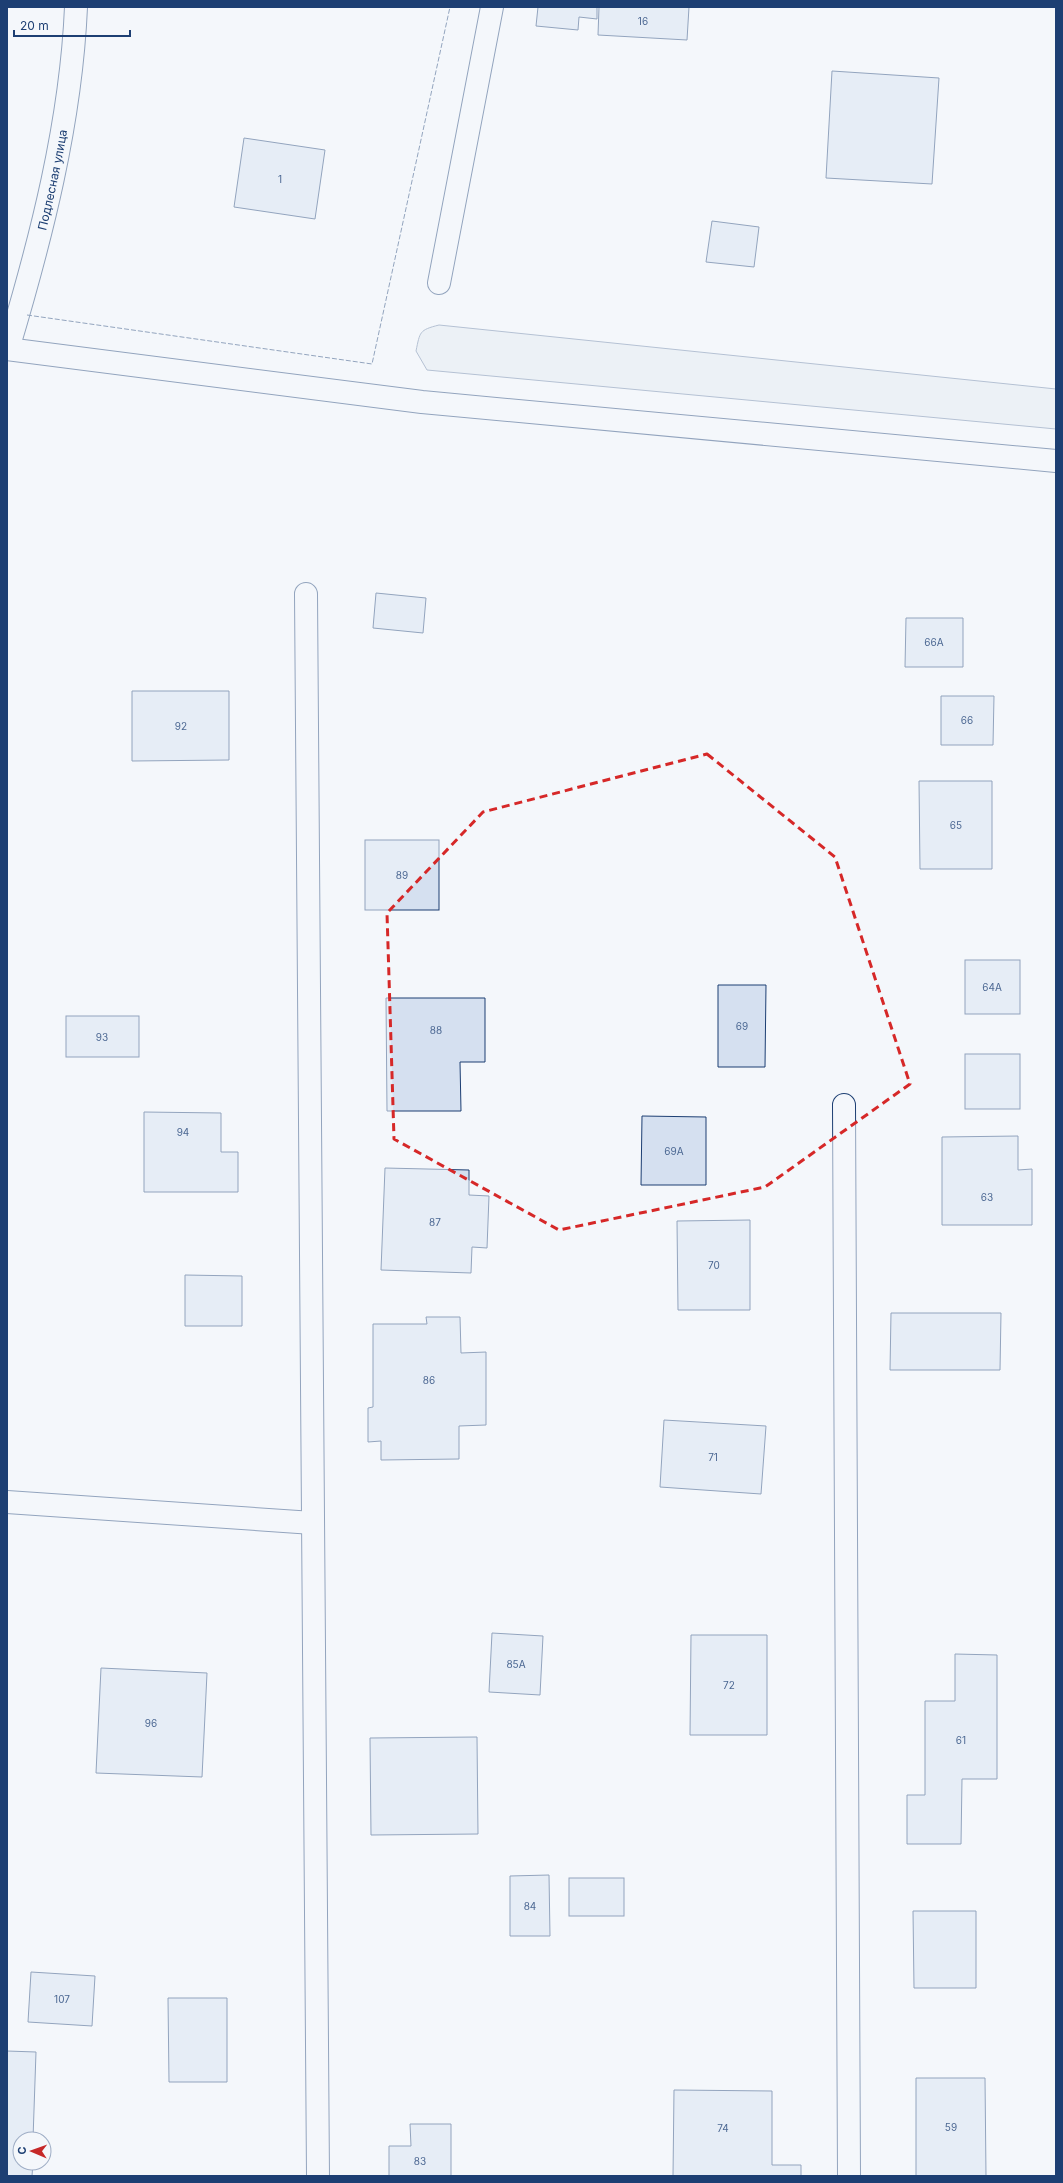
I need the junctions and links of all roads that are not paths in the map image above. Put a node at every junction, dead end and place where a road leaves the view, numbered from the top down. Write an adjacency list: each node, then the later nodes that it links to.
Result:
1 (76, 7): 4 (street, Подлесная улица)
2 (492, 7): 3 (street)
3 (439, 283)
4 (7, 349): 5 (street)
5 (1056, 461)
6 (306, 594): 9 (street)
7 (844, 1105): 11 (street)
8 (7, 1502): 9 (street)
9 (313, 1523): 10 (street)
10 (318, 2176)
11 (849, 2176)

